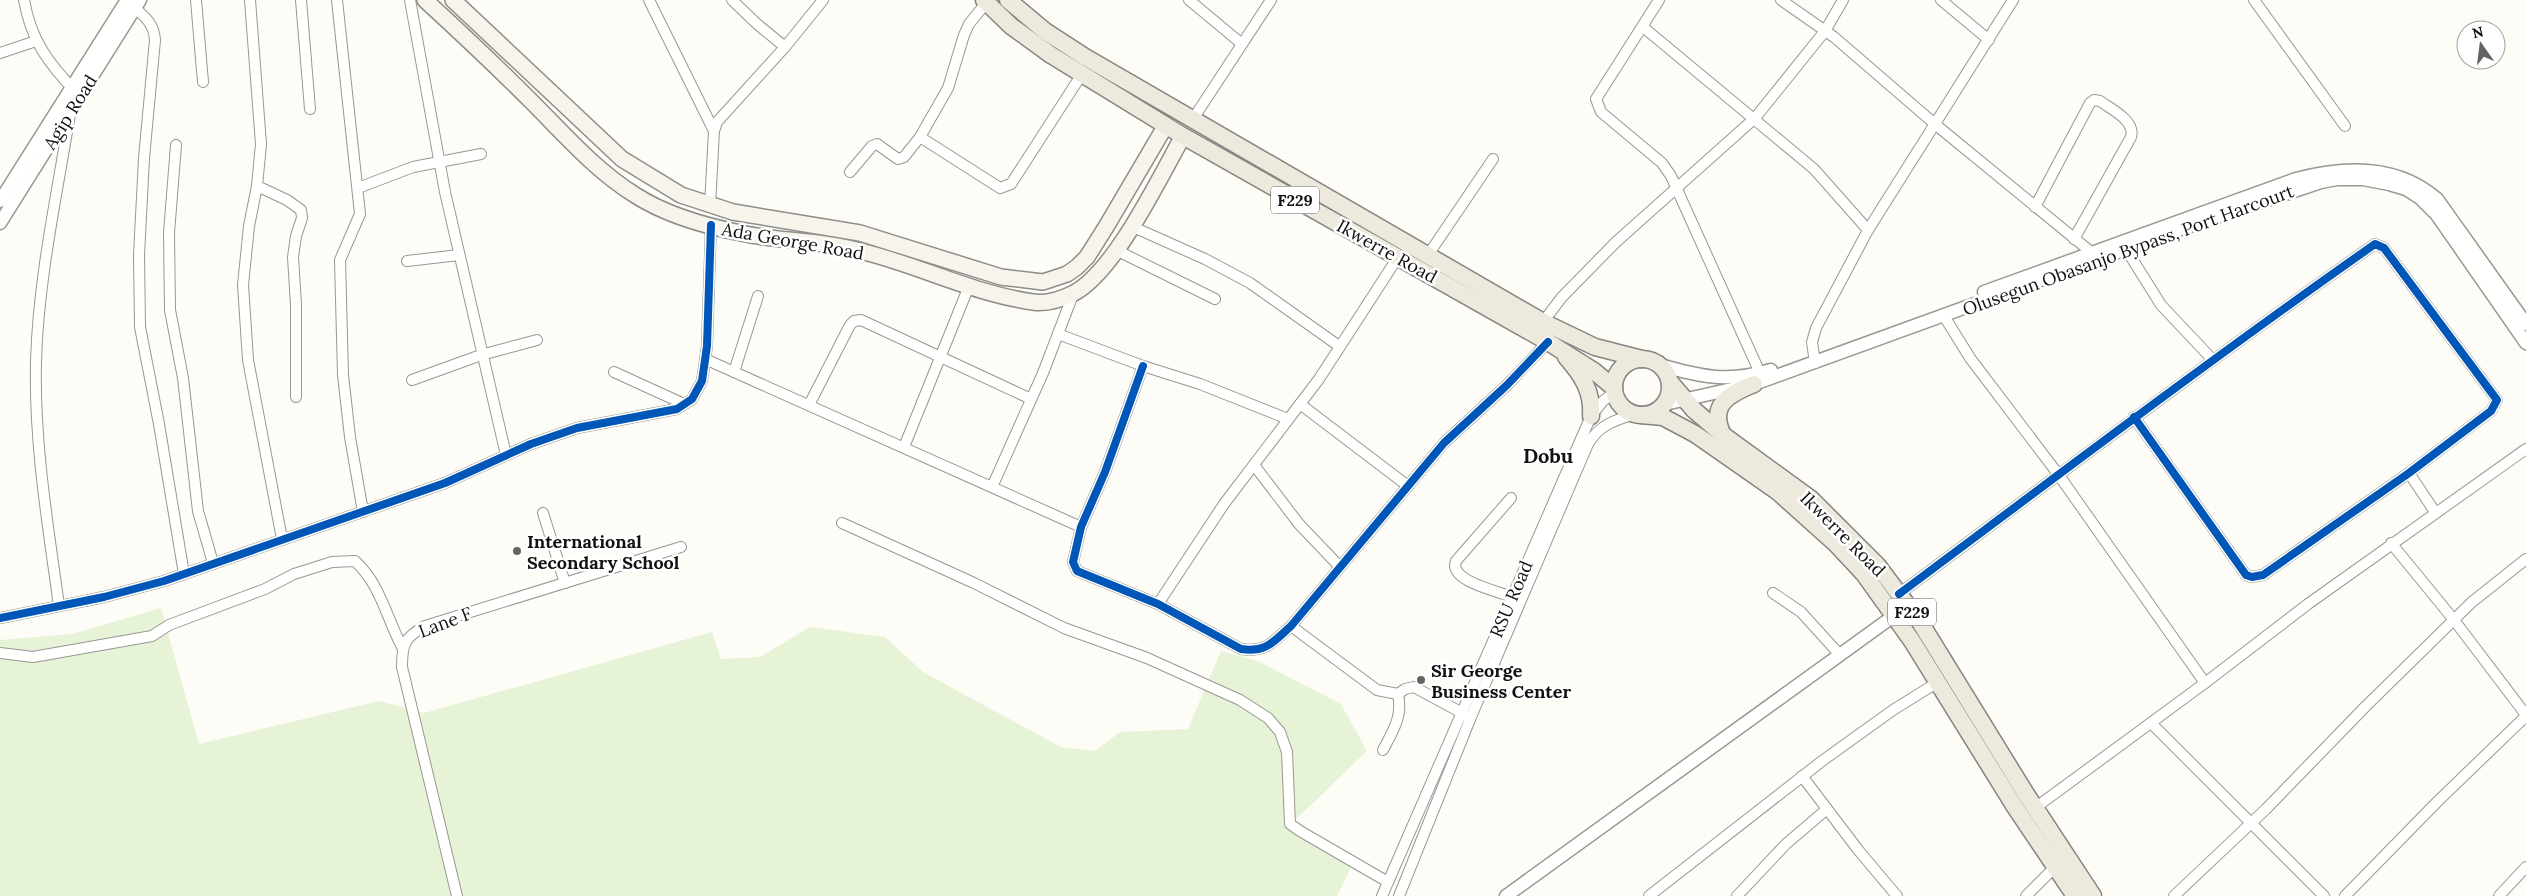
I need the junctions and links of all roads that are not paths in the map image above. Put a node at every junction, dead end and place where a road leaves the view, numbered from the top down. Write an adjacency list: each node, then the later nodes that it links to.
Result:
1 (24, 0): 26 (street)
2 (196, 0): 31 (street)
3 (250, 0): 48 (street)
4 (300, 0): 33 (street)
5 (337, 0): 49 (street)
6 (410, 0): 46 (street)
7 (425, 0): 55 (main road, Ada George Road)
8 (453, 0): 52 (main road, Ada George Road)
9 (649, 0): 40 (street)
10 (732, 0): 28 (street)
11 (823, 0): 28 (street)
12 (1008, 0): 36 (main road, Ikwerre Road / F229)
13 (1189, 0): 27 (street)
14 (1271, 0): 27 (street)
15 (1659, 0): 23 (street)
16 (1780, 0): 24 (street)
17 (1843, 0): 24 (street)
18 (1941, 0): 25 (street)
19 (2012, 0): 25 (street)
20 (2254, 0): 39 (street)
21 (985, 1): 30 (main road, Ikwerre Road / F229); 42 (street)
22 (134, 3): 32 (street, Agip Road); 124 (street)
23 (1643, 27): 35 (street); 50 (street)
24 (1825, 31): 35 (street); 38 (street)
25 (1989, 40): 38 (street)
26 (36, 41): 29 (street); 32 (street)
27 (1242, 44): 36 (street)
28 (785, 47): 40 (street)
29 (0, 53)
30 (1082, 74): 37 (main road, Ikwerre Road / F229); 42 (street)
31 (203, 82)
32 (76, 92): 34 (street, Agip Road); 51 (street, Agip Road)
33 (310, 109)
34 (70, 112): 54 (street, Agip Road); 130 (street)
35 (1755, 118): 50 (street); 57 (street)
36 (1193, 119): 63 (main road, Ikwerre Road / F229)
37 (1166, 125): 41 (main road, Ikwerre Road / F229); 52 (main road, Ada George Road)
38 (1936, 125): 53 (street); 57 (street)
39 (2345, 126)
40 (714, 131): 52 (street)
41 (1183, 136): 56 (main road, Ada George Road); 64 (main road, Ikwerre Road / F229)
42 (920, 138): 47 (street)
43 (176, 145): 122 (street)
44 (482, 154): 46 (street)
45 (1493, 159): 63 (street)
46 (439, 160): 49 (street); 62 (street)
47 (850, 172)
48 (257, 186): 92 (street); 118 (street)
49 (358, 188): 113 (street)
50 (1677, 188): 71 (street); 88 (street)
51 (0, 201)
52 (710, 206)
53 (2035, 206): 58 (street); 58 (street)
54 (0, 223)
55 (711, 225): 66 (main road, Ada George Road); 80 (street)
56 (1131, 226): 60 (main road, Ada George Road); 77 (street)
57 (1868, 230): 82 (street)
58 (2074, 239): 61 (street)
59 (2126, 249): 70 (street, Olusegun Obasanjo Bypass, Port Harcourt); 75 (street, Olusegun Obasanjo Bypass, Port Harcourt); 83 (street)
60 (1116, 250): 67 (main road, Ada George Road); 69 (street)
61 (2090, 252): 72 (street, Olusegun Obasanjo Bypass, Port Harcourt); 82 (street, Olusegun Obasanjo Bypass, Port Harcourt)
62 (459, 255): 65 (street); 78 (street)
63 (1428, 255): 71 (main road, Ikwerre Road / F229)
64 (1398, 257): 76 (main road, Ikwerre Road / F229); 77 (street)
65 (407, 261)
66 (969, 286): 67 (main road, Ada George Road); 79 (street)
67 (1074, 292): 73 (street)
68 (758, 296): 87 (street)
69 (1215, 298)
70 (1944, 316): 82 (street, Olusegun Obasanjo Bypass, Port Harcourt); 108 (street)
71 (1543, 322): 81 (main road, Ikwerre Road / F229)
72 (2526, 324)
73 (1058, 334): 84 (street); 94 (street)
74 (537, 340): 78 (street)
75 (2526, 343)
76 (1552, 344): 91 (main road, Ikwerre Road / F229); 100 (main road); 110 (street)
77 (1339, 346): 96 (street)
78 (481, 355): 89 (street); 106 (street)
79 (940, 357): 94 (street); 98 (street); 104 (street)
80 (705, 359): 87 (street); 95 (street)
81 (1642, 359): 85 (main road, F229); 91 (main road)
82 (1814, 359): 88 (street, Olusegun Obasanjo Bypass, Port Harcourt)
83 (2212, 359): 101 (street); 109 (street)
84 (1142, 366): 102 (street); 117 (street)
85 (1660, 366): 88 (street, Olusegun Obasanjo Bypass, Port Harcourt); 90 (main road, F229)
86 (614, 372): 95 (street)
87 (734, 372): 98 (street)
88 (1757, 379): 93 (street, Olusegun Obasanjo Bypass, Port Harcourt); 103 (main road)
89 (412, 380)
90 (1670, 382): 93 (main road, Ikwerre Road / F229); 97 (main road)
91 (1615, 390): 99 (main road, F229); 100 (street, RSU Road)
92 (296, 398)
93 (1684, 398): 97 (street, Olusegun Obasanjo Bypass, Port Harcourt); 103 (main road, Ikwerre Road / F229)
94 (1031, 399): 111 (street)
95 (684, 404): 106 (street)
96 (1300, 404): 102 (street); 110 (street)
97 (1665, 404): 99 (main road)
98 (809, 405): 104 (street)
99 (1638, 415): 131 (main road, Ikwerre Road / F229); 141 (street, RSU Road)
100 (1591, 416): 128 (street, RSU Road)
101 (2134, 417): 108 (street); 109 (street)
102 (1288, 419): 107 (street)
103 (1723, 435): 127 (main road, Ikwerre Road / F229)
104 (904, 447): 111 (street)
105 (2526, 449): 114 (street)
106 (506, 455): 113 (street)
107 (1254, 465): 123 (street); 129 (street)
108 (2058, 474): 127 (street); 139 (street)
109 (2409, 474): 114 (street)
110 (1408, 486): 123 (street)
111 (992, 487): 117 (street)
112 (1511, 498): 128 (street)
113 (364, 512): 118 (street)
114 (2435, 512): 119 (street)
115 (543, 513): 125 (street)
116 (842, 523): 151 (street)
117 (1081, 527): 129 (street)
118 (282, 539): 122 (street)
119 (2391, 543): 133 (street); 139 (street)
120 (681, 547): 125 (street, Lane F)
121 (2526, 559): 133 (street)
122 (213, 563): 124 (street)
123 (1340, 567): 134 (street)
124 (184, 574): 130 (street)
125 (565, 582): 135 (street, Lane F)
126 (1773, 593): 137 (street)
127 (1899, 594): 146 (main road, Ikwerre Road / F229)
128 (1512, 597): 141 (street, RSU Road)
129 (1158, 604): 134 (street)
130 (59, 606): 132 (street)
131 (1895, 615): 137 (street); 138 (main road, Ikwerre Road / F229)
132 (0, 618)
133 (2454, 620): 142 (street); 148 (street)
134 (1291, 626): 140 (street)
135 (402, 647): 136 (street); 154 (street, Lane F)
136 (0, 653)
137 (1840, 655): 157 (street)
138 (1938, 682): 145 (street); 149 (main road, Ikwerre Road / F229)
139 (2205, 683): 143 (street)
140 (1398, 694): 141 (street); 144 (street)
141 (1466, 715): 151 (street, RSU Road); 156 (street, RSU Road)
142 (2526, 716): 164 (street)
143 (2151, 723): 146 (street); 148 (street)
144 (1383, 750)
145 (1802, 776): 147 (street); 158 (street)
146 (2034, 808): 162 (main road, Ikwerre Road / F229)
147 (1827, 809): 152 (street); 159 (street)
148 (2251, 823): 153 (street); 163 (street)
149 (2055, 867): 160 (street); 161 (main road, Ikwerre Road / F229)
150 (2526, 867): 165 (street)
151 (1388, 882): 155 (street, RSU Road)
152 (1892, 894)
153 (2321, 895)
154 (457, 896)
155 (1382, 896)
156 (1399, 896)
157 (1506, 896)
158 (1649, 896)
159 (1736, 896)
160 (2026, 896)
161 (2075, 896)
162 (2093, 896)
163 (2174, 896)
164 (2345, 896)
165 (2499, 896)

